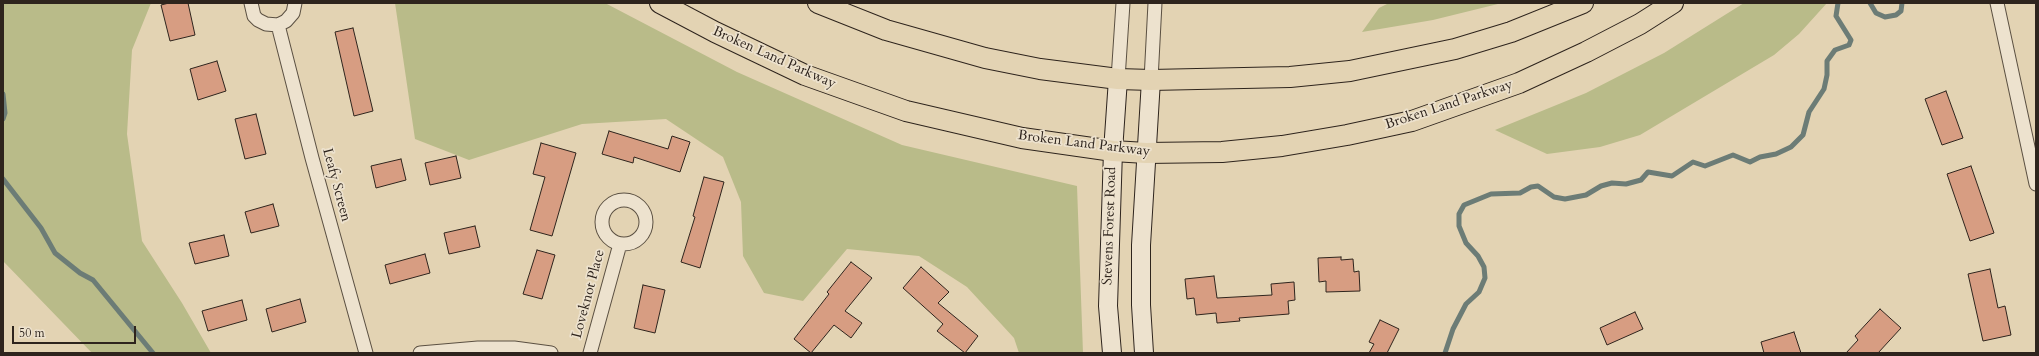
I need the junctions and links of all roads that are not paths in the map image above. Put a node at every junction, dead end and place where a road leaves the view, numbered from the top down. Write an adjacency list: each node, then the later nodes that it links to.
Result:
1 (251, 3): 10 (street)
2 (294, 3): 10 (street)
3 (660, 3): 13 (main road, Broken Land Parkway)
4 (818, 3): 11 (main road)
5 (1124, 3): 11 (street, Stevens Forest Road)
6 (1155, 3): 12 (street)
7 (1583, 3): 12 (main road)
8 (1673, 3): 14 (main road, Broken Land Parkway)
9 (1996, 3): 15 (street)
10 (278, 25): 18 (street, Leafy Screen)
11 (1118, 79): 12 (main road); 13 (street, Stevens Forest Road)
12 (1151, 80): 14 (street)
13 (1113, 151): 14 (main road, Broken Land Parkway); 22 (street, Stevens Forest Road)
14 (1146, 153): 23 (street)
15 (2036, 184)
16 (620, 244): 21 (street, Loveknot Place)
17 (478, 350): 19 (street); 20 (street)
18 (366, 353)
19 (420, 353)
20 (551, 353)
21 (590, 353)
22 (1112, 353)
23 (1144, 353)

